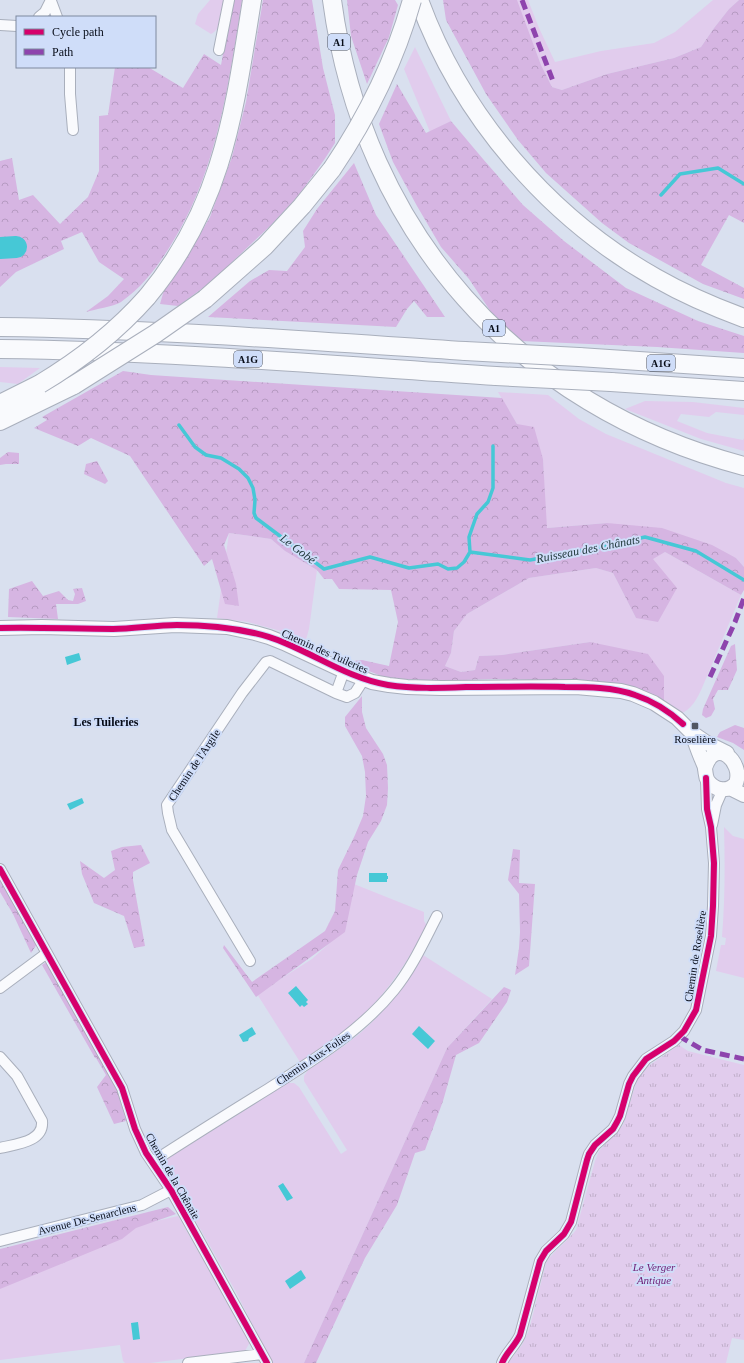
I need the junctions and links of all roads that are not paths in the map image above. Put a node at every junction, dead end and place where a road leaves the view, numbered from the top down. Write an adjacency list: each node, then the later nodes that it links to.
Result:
1 (51, 0): 7 (street); 8 (street)
2 (229, 0): 11 (street)
3 (252, 0): 19 (highway, bridge)
4 (332, 0): 21 (highway, A1)
5 (412, 0): 20 (highway, bridge)
6 (419, 0): 14 (highway)
7 (40, 16)
8 (57, 16)
9 (0, 25): 10 (street)
10 (16, 26)
11 (219, 50)
12 (70, 68): 13 (street)
13 (73, 130)
14 (744, 318)
15 (0, 327): 17 (highway, A1G, bridge)
16 (0, 349): 18 (highway, A1G, bridge)
17 (744, 368)
18 (744, 391)
19 (0, 404)
20 (0, 421)
21 (744, 466)
22 (0, 628): 23 (street, Chemin des Tuileries)
23 (344, 671): 24 (street, Chemin des Tuileries); 25 (street)
24 (364, 679): 25 (street, Chemin de l'Argile); 26 (street, Chemin des Tuileries)
25 (336, 693): 36 (street, Chemin de l'Argile)
26 (691, 732): 27 (street, Chemin des Tuileries); 28 (street, Chemin des Tuileries)
27 (727, 753): 28 (street); 29 (street)
28 (706, 773): 30 (street); 32 (street, Chemin de Roselière)
29 (743, 773): 30 (street)
30 (727, 789): 31 (street); 32 (street, Chemin de Roselière)
31 (744, 795)
32 (711, 827): 45 (street, Chemin de Roselière)
33 (0, 869): 35 (street, Chemin de la Chênaie)
34 (436, 916): 40 (street, Chemin Aux-Folies)
35 (46, 953): 37 (street); 40 (street, Chemin de la Chênaie)
36 (250, 962)
37 (0, 988)
38 (0, 1057): 39 (street)
39 (0, 1148)
40 (152, 1162): 41 (street, Chemin de la Chênaie)
41 (171, 1190): 42 (street, Avenue De-Senarclens); 43 (street, Chemin de la Chênaie)
42 (0, 1241)
43 (264, 1358): 44 (street)
44 (188, 1363)
45 (502, 1363)

